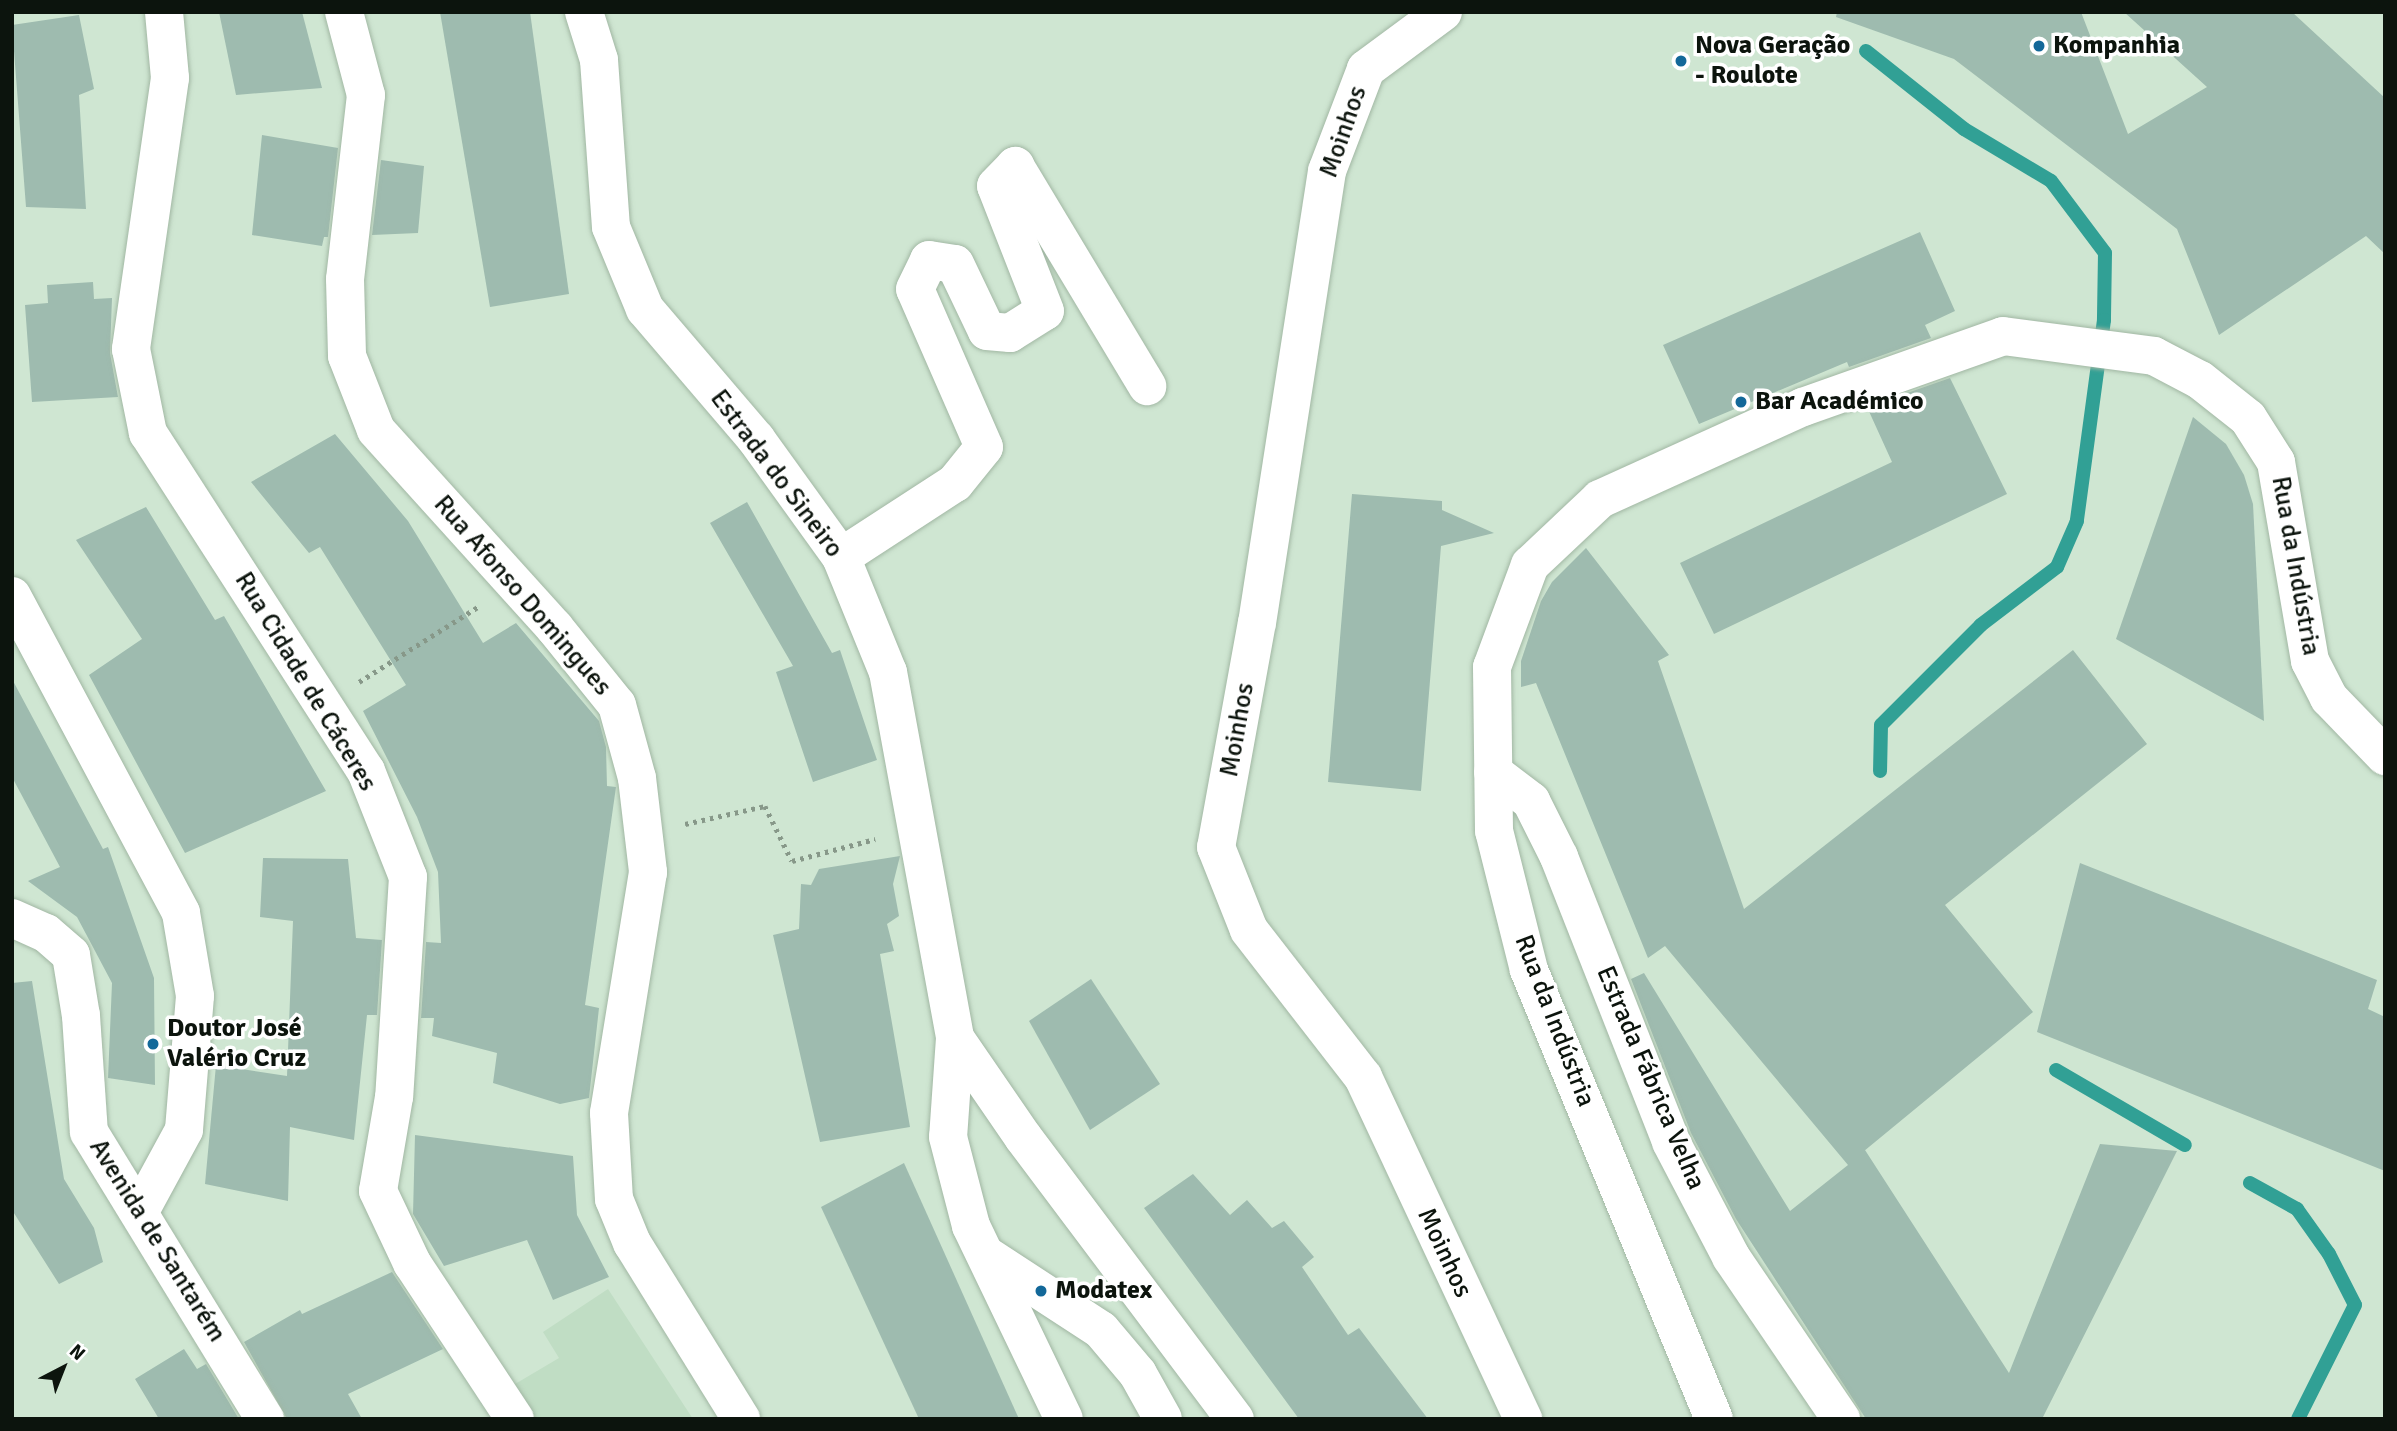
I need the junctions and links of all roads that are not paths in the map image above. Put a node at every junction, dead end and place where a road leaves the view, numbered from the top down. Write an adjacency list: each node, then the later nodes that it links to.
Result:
1 (163, 12): 15 (street, Rua Cidade de Cáceres)
2 (344, 12): 16 (street, Rua Afonso Domingues)
3 (584, 12): 6 (street, Estrada do Sineiro)
4 (1443, 12): 20 (street, Moinhos)
5 (1147, 386): 6 (street)
6 (841, 557): 11 (street, Estrada do Sineiro)
7 (12, 596): 12 (street)
8 (2385, 756): 9 (street, Rua da Indústria)
9 (1493, 772): 21 (street, Rua da Indústria); 22 (street, Estrada Fábrica Velha)
10 (12, 918): 12 (street, Avenida de Santarém)
11 (955, 1038): 13 (street); 19 (street)
12 (139, 1213): 14 (street, Avenida de Santarém)
13 (985, 1254): 17 (street); 18 (street)
14 (265, 1419)
15 (515, 1419)
16 (741, 1419)
17 (1064, 1419)
18 (1163, 1419)
19 (1235, 1419)
20 (1523, 1419)
21 (1714, 1419)
22 (1841, 1419)

